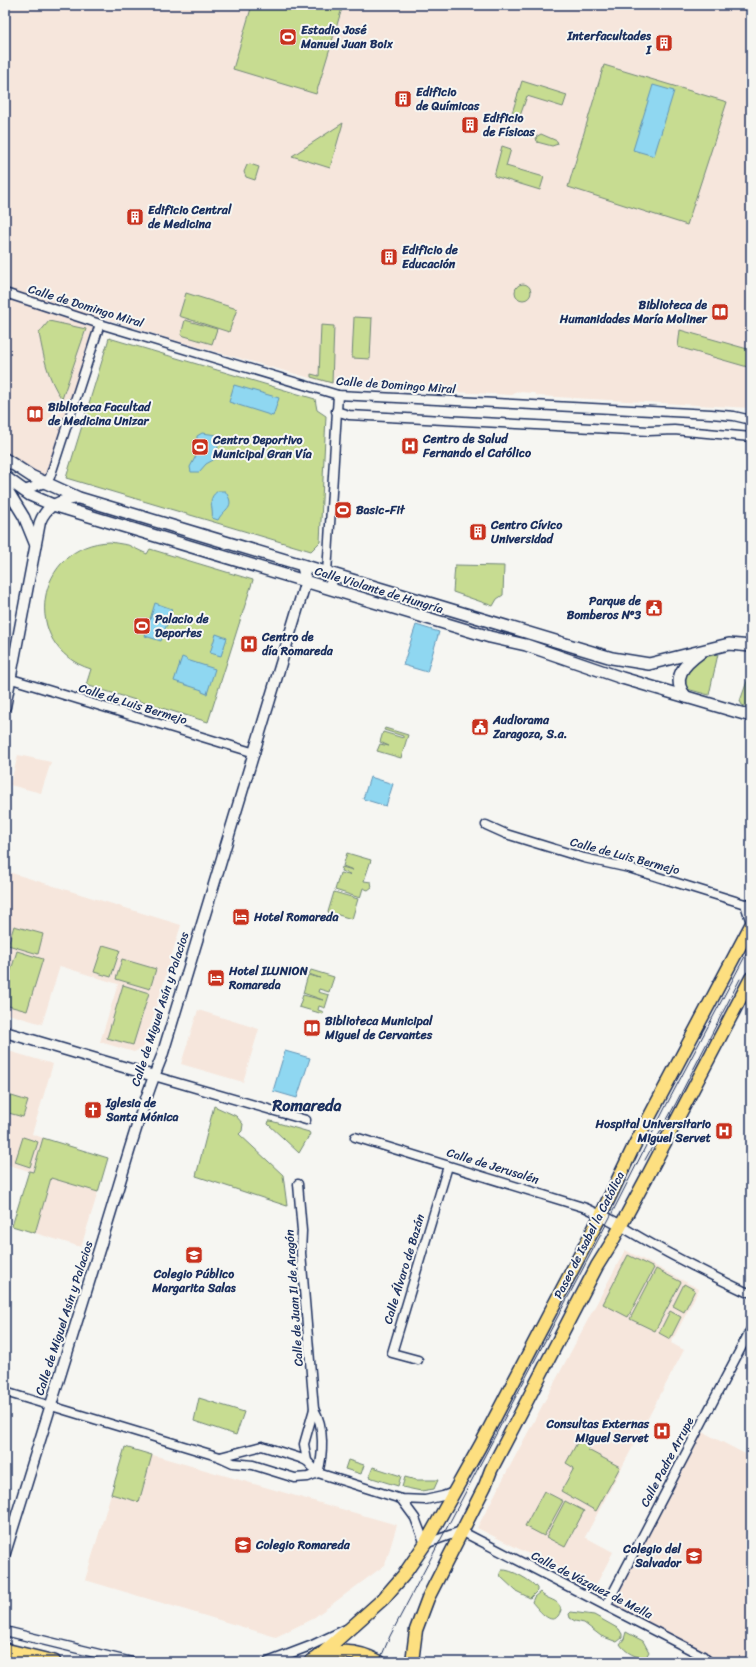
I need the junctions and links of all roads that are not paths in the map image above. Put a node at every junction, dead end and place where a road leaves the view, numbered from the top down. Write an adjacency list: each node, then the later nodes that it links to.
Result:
1 (5, 293): 2 (street, Calle de Domingo Miral)
2 (100, 324): 3 (street, Calle de Domingo Miral); 9 (street)
3 (338, 395): 4 (street); 5 (street, Calle de Domingo Miral)
4 (336, 412): 6 (street); 16 (street)
5 (751, 420)
6 (751, 437)
7 (5, 459): 9 (main road, Calle Violante de Hungría)
8 (5, 477): 11 (main road, Calle Violante de Hungría)
9 (45, 483): 11 (street); 12 (main road, Calle Violante de Hungría)
10 (5, 486): 14 (street)
11 (24, 490): 13 (main road, Calle Violante de Hungría)
12 (79, 498): 13 (street); 15 (main road, Calle Violante de Hungría)
13 (53, 505): 14 (street); 17 (main road, Calle Violante de Hungría)
14 (35, 544): 23 (street)
15 (302, 565): 16 (main road, Calle Violante de Hungría); 17 (street)
16 (327, 573): 18 (street); 21 (main road, Calle Violante de Hungría)
17 (306, 581): 18 (main road, Calle Violante de Hungría); 27 (street, Calle de Miguel Asín y Palacios)
18 (334, 589): 22 (main road, Calle Violante de Hungría)
19 (751, 646): 20 (main road, Calle Violante de Hungría)
20 (700, 651): 21 (main road, Calle Violante de Hungría); 24 (main road)
21 (648, 664): 22 (main road)
22 (588, 666): 24 (main road, Calle Violante de Hungría)
23 (8, 678): 25 (street); 27 (street, Calle de Luis Bermejo)
24 (686, 697): 26 (main road, Calle Violante de Hungría)
25 (5, 707)
26 (751, 716)
27 (255, 753): 33 (street, Calle de Miguel Asín y Palacios)
28 (486, 825): 29 (street, Calle de Luis Bermejo)
29 (748, 904): 30 (street, Calle de Luis Bermejo)
30 (751, 924): 38 (main road, Paseo de Isabel la Católica)
31 (751, 978): 39 (main road, Paseo de Isabel la Católica)
32 (5, 1032): 33 (street)
33 (154, 1076): 34 (street); 44 (street, Calle de Miguel Asín y Palacios)
34 (306, 1120)
35 (355, 1137): 36 (street, Calle de Jerusalén)
36 (448, 1166): 38 (street, Calle de Jerusalén); 42 (street, Calle Álvaro de Bazán)
37 (298, 1184): 45 (street, Calle de Juan II de Aragón)
38 (601, 1215): 39 (street, Calle de Jerusalén); 51 (main road, Paseo de Isabel la Católica)
39 (621, 1226): 40 (street); 53 (main road, Paseo de Isabel la Católica)
40 (751, 1292)
41 (751, 1329): 56 (street, Calle Padre Arrupe)
42 (418, 1360)
43 (5, 1392): 44 (street)
44 (50, 1405): 48 (street); 55 (street, Calle de Miguel Asín y Palacios)
45 (314, 1410): 46 (street, Calle de Juan II de Aragón); 50 (street, Calle de Juan II de Aragón)
46 (304, 1444): 47 (street); 49 (street, Calle de Juan II de Aragón)
47 (292, 1454): 48 (street); 49 (street)
48 (220, 1457): 50 (street)
49 (307, 1461): 50 (street)
50 (318, 1473): 52 (street)
51 (454, 1492): 52 (street); 54 (main road, Paseo de Isabel la Católica)
52 (401, 1499): 54 (street)
53 (461, 1531): 54 (street); 56 (street, Calle de Vázquez de Mella); 68 (main road, Paseo de Isabel la Católica)
54 (425, 1544): 57 (main road, Paseo de Isabel la Católica)
55 (5, 1552)
56 (606, 1606): 69 (street, Calle de Vázquez de Mella)
57 (349, 1628): 59 (street); 60 (main road, Paseo de Isabel la Católica)
58 (5, 1631): 65 (street)
59 (310, 1646): 60 (street); 66 (street)
60 (326, 1649): 62 (street); 63 (main road, Paseo de Isabel la Católica)
61 (5, 1650): 64 (highway)
62 (342, 1652): 63 (highway); 67 (highway)
63 (313, 1661)
64 (54, 1662)
65 (132, 1662)
66 (268, 1662)
67 (379, 1662)
68 (412, 1662)
69 (709, 1662)

